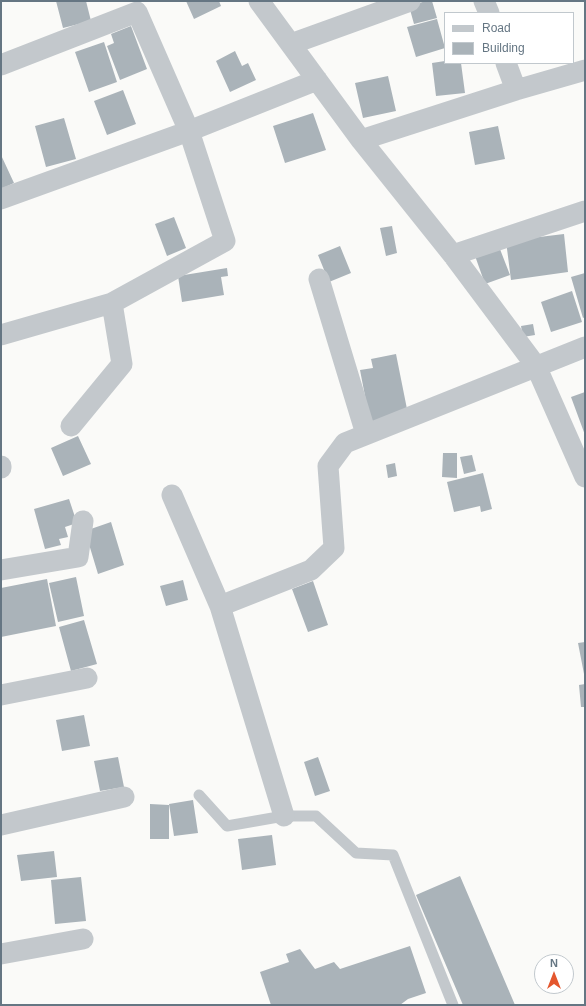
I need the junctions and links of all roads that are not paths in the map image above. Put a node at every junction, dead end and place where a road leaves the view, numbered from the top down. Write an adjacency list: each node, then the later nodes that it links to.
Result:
1 (259, 1): 7 (street)
2 (410, 1): 4 (street)
3 (484, 1): 6 (street)
4 (379, 6): 7 (street)
5 (129, 8): 9 (street); 13 (street)
6 (488, 12)
7 (291, 44): 11 (street)
8 (506, 64): 12 (street)
9 (1, 65)
10 (585, 70): 12 (street)
11 (317, 80): 13 (street); 14 (street)
12 (516, 90): 14 (street)
13 (189, 131): 15 (street); 19 (street)
14 (361, 140): 17 (street)
15 (1, 199)
16 (585, 211): 17 (street)
17 (453, 255): 22 (street)
18 (319, 279): 24 (street)
19 (112, 303): 20 (street); 23 (street)
20 (1, 335)
21 (585, 347): 22 (street)
22 (536, 366): 24 (street); 25 (street)
23 (71, 426)
24 (366, 434): 29 (street)
25 (585, 477)
26 (172, 495): 29 (street)
27 (83, 522): 28 (street)
28 (1, 570)
29 (220, 606): 34 (street)
30 (87, 678): 31 (street)
31 (1, 695)
32 (199, 795): 34 (lane)
33 (124, 796): 35 (street)
34 (284, 816): 38 (lane)
35 (1, 825)
36 (83, 938): 37 (street)
37 (1, 954)
38 (453, 1005)

